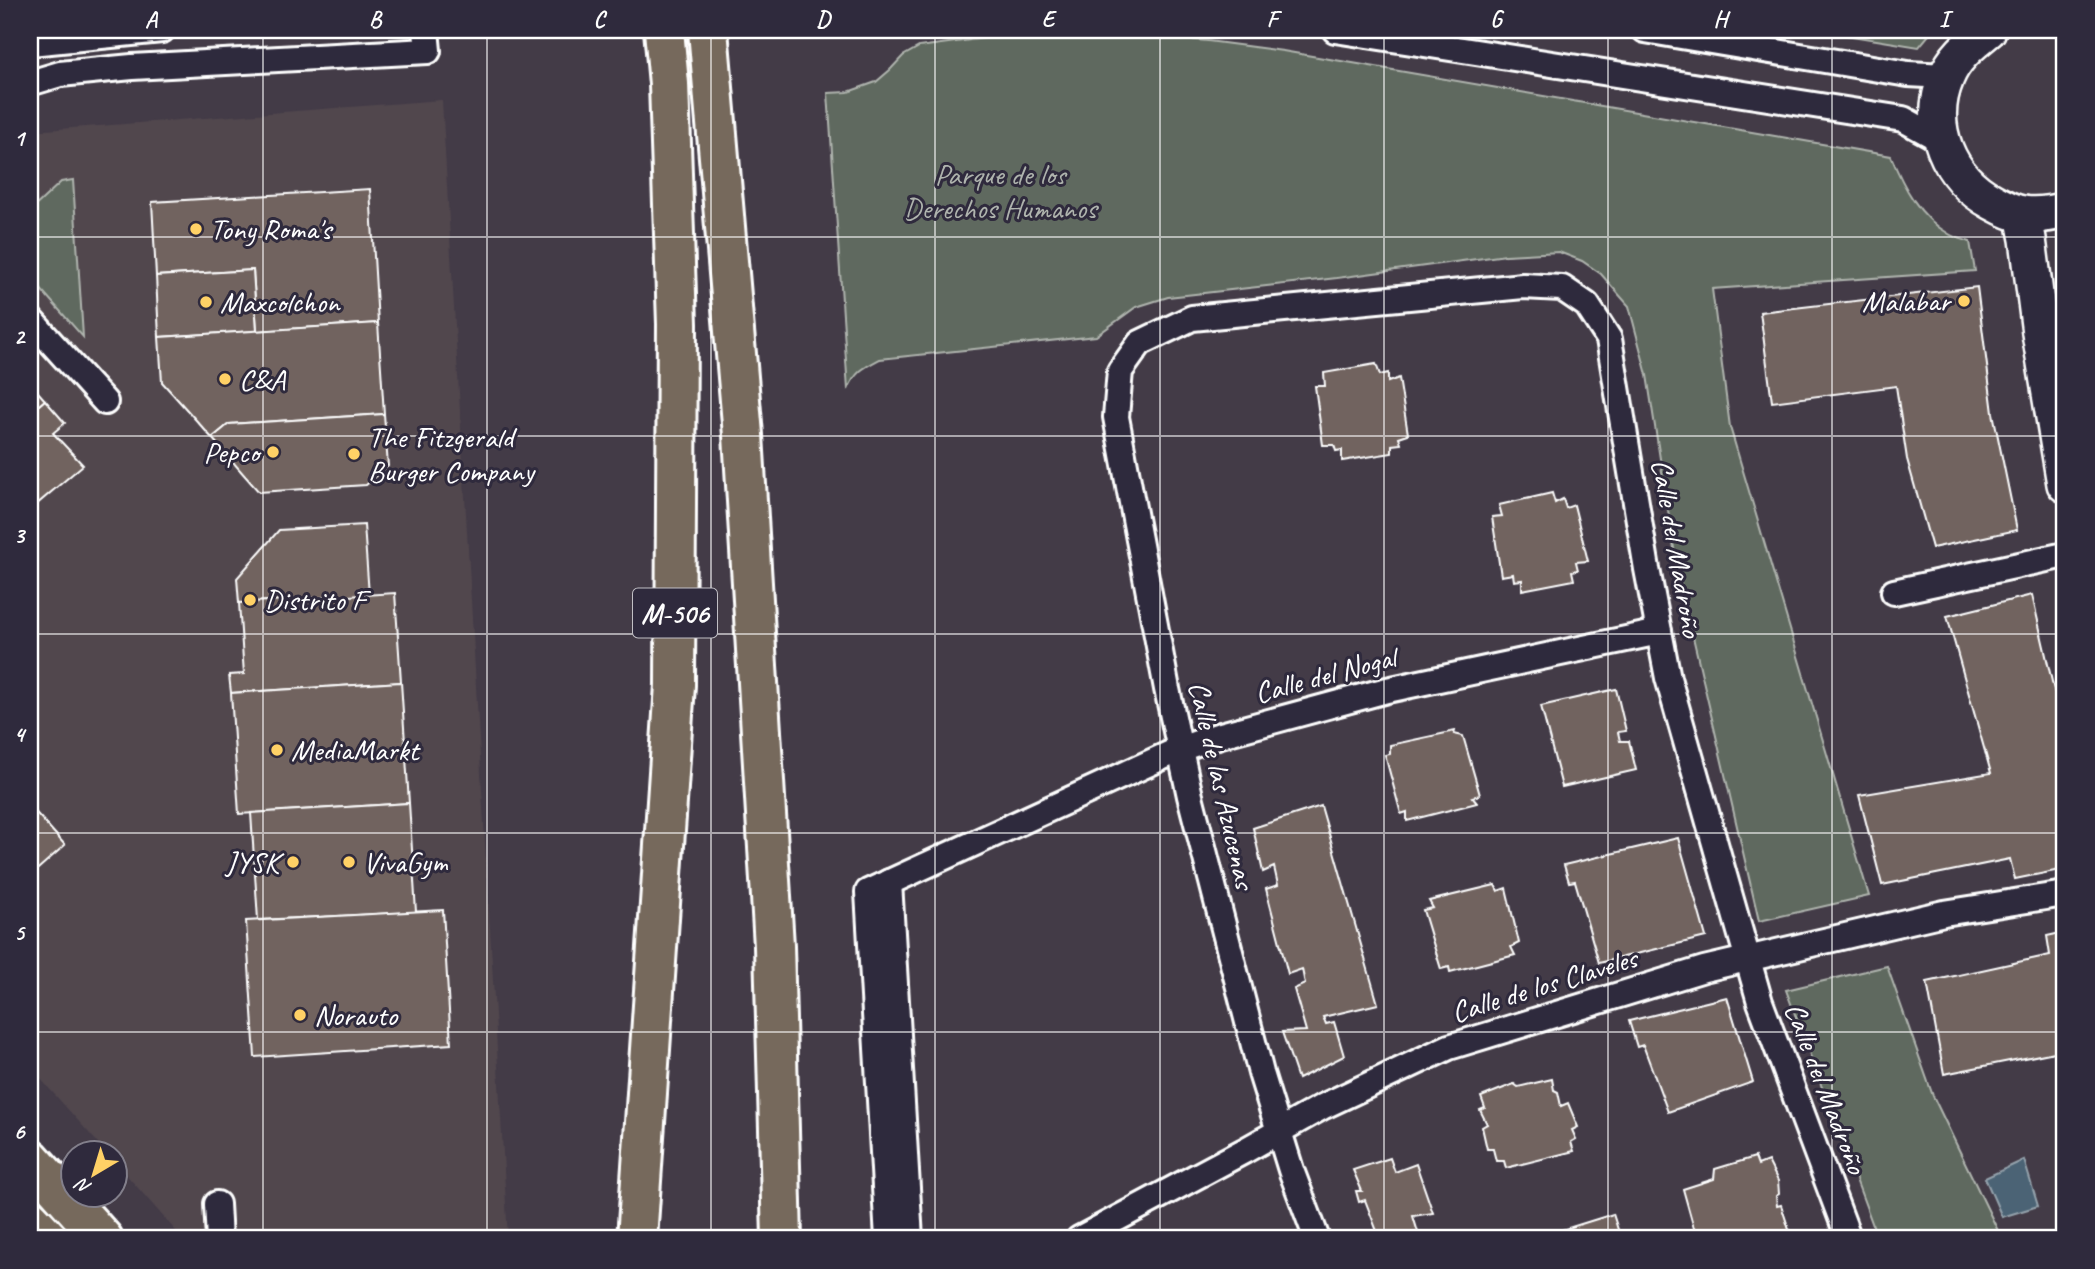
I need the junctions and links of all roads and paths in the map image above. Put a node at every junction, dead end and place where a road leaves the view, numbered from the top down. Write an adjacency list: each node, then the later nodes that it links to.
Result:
1 (163, 30): 8 (street)
2 (426, 30): 10 (street)
3 (664, 30): 33 (main road, M-506)
4 (708, 30): 27 (main road, M-506)
5 (1335, 30): 11 (street)
6 (1644, 30): 9 (street)
7 (1988, 30): 9 (main road)
8 (30, 43)
9 (1946, 76): 11 (main road)
10 (30, 83)
11 (1941, 140): 13 (main road)
12 (2065, 211): 13 (main road)
13 (2023, 214): 17 (main road)
14 (30, 319): 16 (street)
15 (1140, 343): 20 (street, Calle del Madroño); 21 (street, Calle de las Azucenas)
16 (105, 402)
17 (2065, 484)
18 (2065, 555): 19 (street)
19 (1894, 592)
20 (1659, 632): 21 (street, Calle del Nogal); 24 (street, Calle del Madroño)
21 (1180, 749): 22 (street, Calle del Nogal); 25 (street, Calle de las Azucenas)
22 (878, 887): 36 (street); 37 (street)
23 (2065, 894): 24 (street, Calle de los Claveles)
24 (1748, 959): 25 (street, Calle de los Claveles); 40 (street, Calle del Madroño)
25 (1278, 1131): 38 (street, Calle de los Claveles); 39 (street, Calle de las Azucenas)
26 (30, 1158): 31 (main road)
27 (779, 1162): 34 (main road, M-506); 35 (main road)
28 (216, 1204): 32 (street)
29 (30, 1219): 30 (main road)
30 (49, 1239)
31 (103, 1239)
32 (219, 1239)
33 (637, 1239)
34 (782, 1239)
35 (800, 1239)
36 (888, 1239)
37 (910, 1239)
38 (1079, 1239)
39 (1317, 1239)
40 (1849, 1239)

